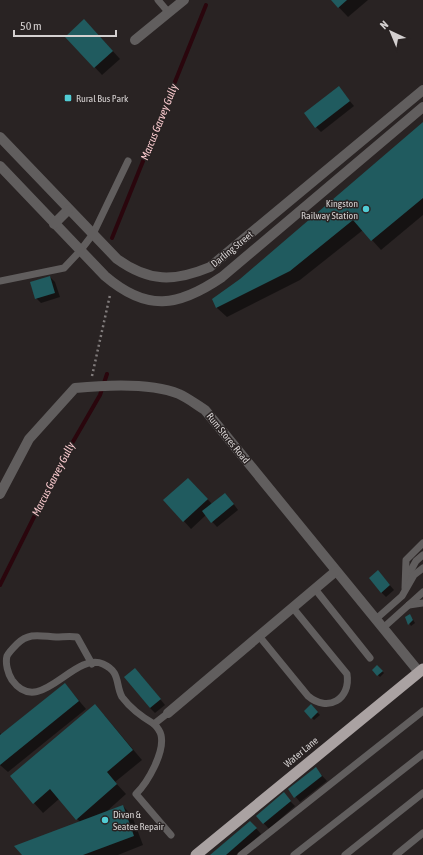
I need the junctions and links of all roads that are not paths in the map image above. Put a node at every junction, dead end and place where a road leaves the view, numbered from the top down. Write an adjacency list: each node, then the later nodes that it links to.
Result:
1 (158, 0): 3 (lane)
2 (184, 0): 3 (street)
3 (169, 13): 4 (street)
4 (135, 40)
5 (423, 90): 12 (street, Darling Street)
6 (423, 108): 13 (street, Darling Street)
7 (0, 137): 10 (street, Darling Street)
8 (128, 162): 12 (lane)
9 (0, 166): 11 (street, Darling Street)
10 (68, 210): 11 (street); 12 (street, Darling Street)
11 (54, 224): 13 (street, Darling Street)
12 (92, 234): 13 (lane)
13 (80, 251): 14 (lane)
14 (0, 281)
15 (0, 494): 19 (street, Rum Stores Road)
16 (423, 544): 20 (lane)
17 (423, 555): 20 (lane)
18 (423, 568): 20 (lane)
19 (336, 571): 21 (street); 26 (street, Rum Stores Road)
20 (405, 587): 26 (lane)
21 (315, 589): 25 (street); 29 (lane)
22 (423, 592): 24 (lane)
23 (421, 603): 24 (lane)
24 (409, 605): 27 (lane)
25 (292, 608): 28 (street); 28 (lane)
26 (376, 619): 27 (street, Rum Stores Road)
27 (383, 628): 31 (street, Rum Stores Road)
28 (259, 636): 33 (street)
29 (370, 658)
30 (92, 664): 30 (lane); 34 (lane)
31 (421, 670): 39 (highway, Water Lane)
32 (423, 711): 40 (lane)
33 (168, 713): 34 (lane)
34 (154, 724): 38 (lane)
35 (423, 754): 41 (lane)
36 (423, 793): 42 (lane)
37 (423, 833): 43 (lane)
38 (171, 835)
39 (196, 855)
40 (241, 855)
41 (294, 855)
42 (345, 855)
43 (396, 855)

